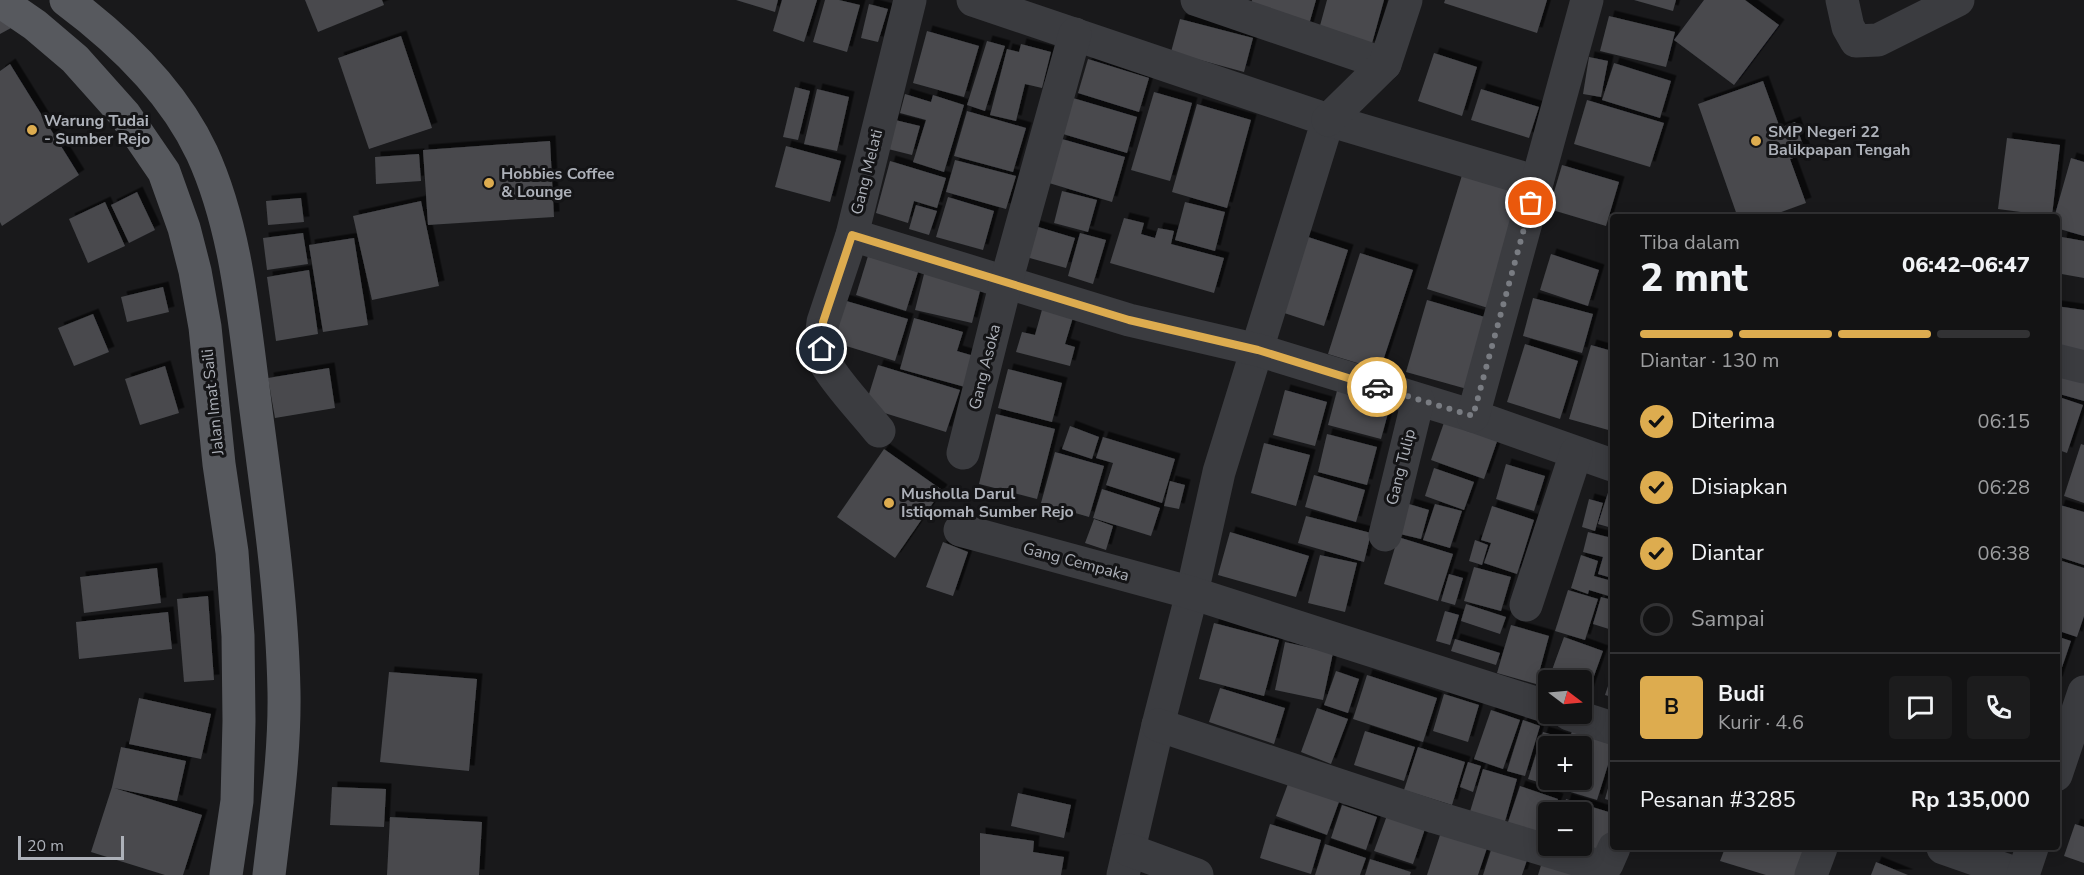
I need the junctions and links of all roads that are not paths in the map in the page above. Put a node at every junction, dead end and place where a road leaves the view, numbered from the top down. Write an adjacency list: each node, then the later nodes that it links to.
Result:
1 (910, 0): 15 (street, Gang Melati)
2 (973, 0): 10 (street)
3 (1406, 0): 12 (street)
4 (1587, 0): 14 (street)
5 (1842, 0): 6 (street)
6 (1958, 0)
7 (0, 1): 41 (main road, Jalan Imat Saili)
8 (1210, 2): 12 (street)
9 (82, 5): 42 (main road)
10 (1038, 10): 11 (street)
11 (1075, 34): 13 (street); 16 (street, Gang Asoka)
12 (1385, 64): 13 (street)
13 (1328, 120): 14 (street); 17 (street)
14 (1537, 182): 21 (street)
15 (852, 235): 16 (street); 22 (street, Gang Melati)
16 (1006, 282): 17 (street); 23 (street, Gang Asoka)
17 (1258, 350): 20 (street); 28 (street)
18 (2060, 361): 19 (street)
19 (2084, 367)
20 (1418, 400): 21 (street); 27 (street, Gang Tulip)
21 (1473, 416): 24 (street)
22 (879, 431)
23 (963, 453)
24 (1576, 453): 25 (street); 29 (street)
25 (1610, 464)
26 (960, 530): 28 (street, Gang Cempaka)
27 (1385, 535)
28 (1192, 593): 31 (street, Gang Cempaka); 33 (street)
29 (1526, 605)
30 (2084, 692): 35 (street)
31 (1538, 704)
32 (1592, 721): 34 (street)
33 (1158, 725): 36 (street); 40 (street)
34 (1610, 727)
35 (2060, 763)
36 (1613, 850)
37 (1820, 850): 44 (street)
38 (1949, 850): 45 (street)
39 (2031, 850): 45 (street)
40 (1126, 863): 43 (street)
41 (226, 875)
42 (269, 875)
43 (1197, 875)
44 (1811, 875)
45 (2022, 875)

